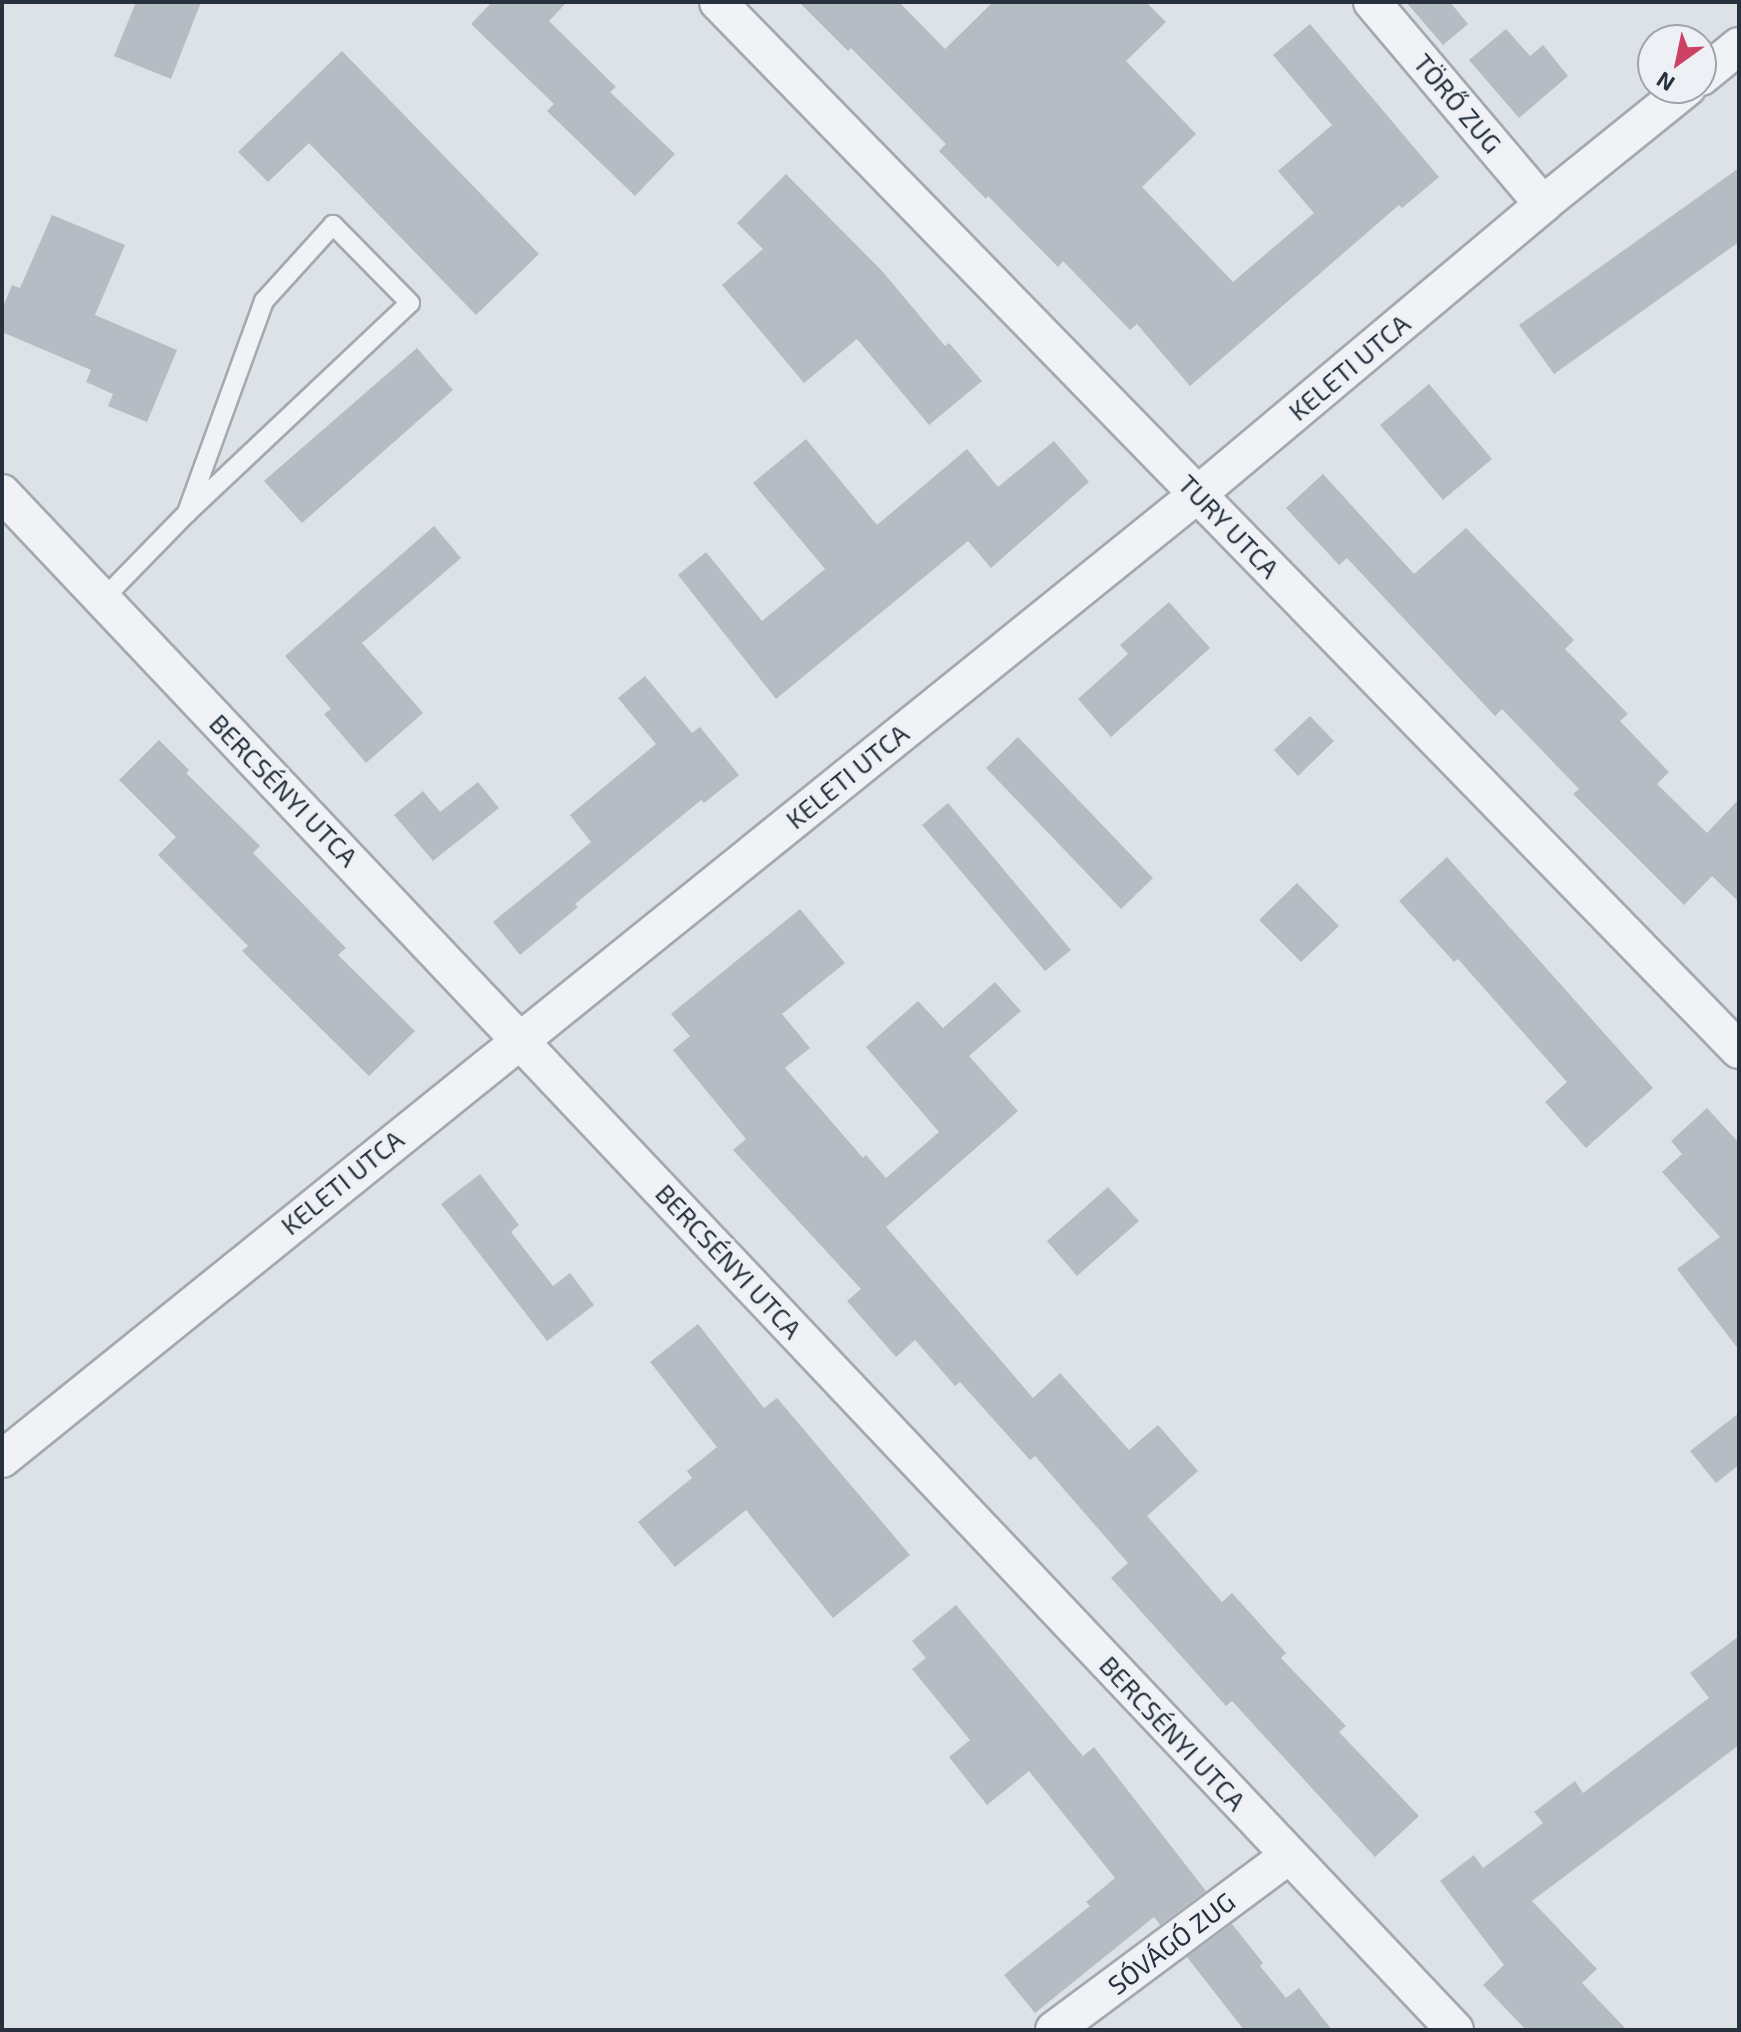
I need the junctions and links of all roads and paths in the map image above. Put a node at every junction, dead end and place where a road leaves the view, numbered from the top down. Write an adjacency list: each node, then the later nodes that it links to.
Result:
1 (718, 2): 8 (street, TURY UTCA)
2 (1372, 2): 6 (street, TÖRŐ ZUG)
3 (1739, 46): 4 (street)
4 (1717, 64)
5 (1667, 104): 6 (street, KELETI UTCA)
6 (1543, 204): 8 (street, KELETI UTCA)
7 (2, 493): 10 (street, BERCSÉNYI UTCA)
8 (1198, 494): 11 (street, KELETI UTCA); 12 (street, TURY UTCA)
9 (187, 513): 9 (lane); 10 (lane)
10 (102, 600): 11 (street, BERCSÉNYI UTCA)
11 (520, 1038): 13 (street, KELETI UTCA); 14 (street, BERCSÉNYI UTCA)
12 (1739, 1050)
13 (2, 1459)
14 (1288, 1856): 15 (street, SÓVÁGÓ ZUG); 16 (street, BERCSÉNYI UTCA)
15 (1054, 2030)
16 (1455, 2030)

